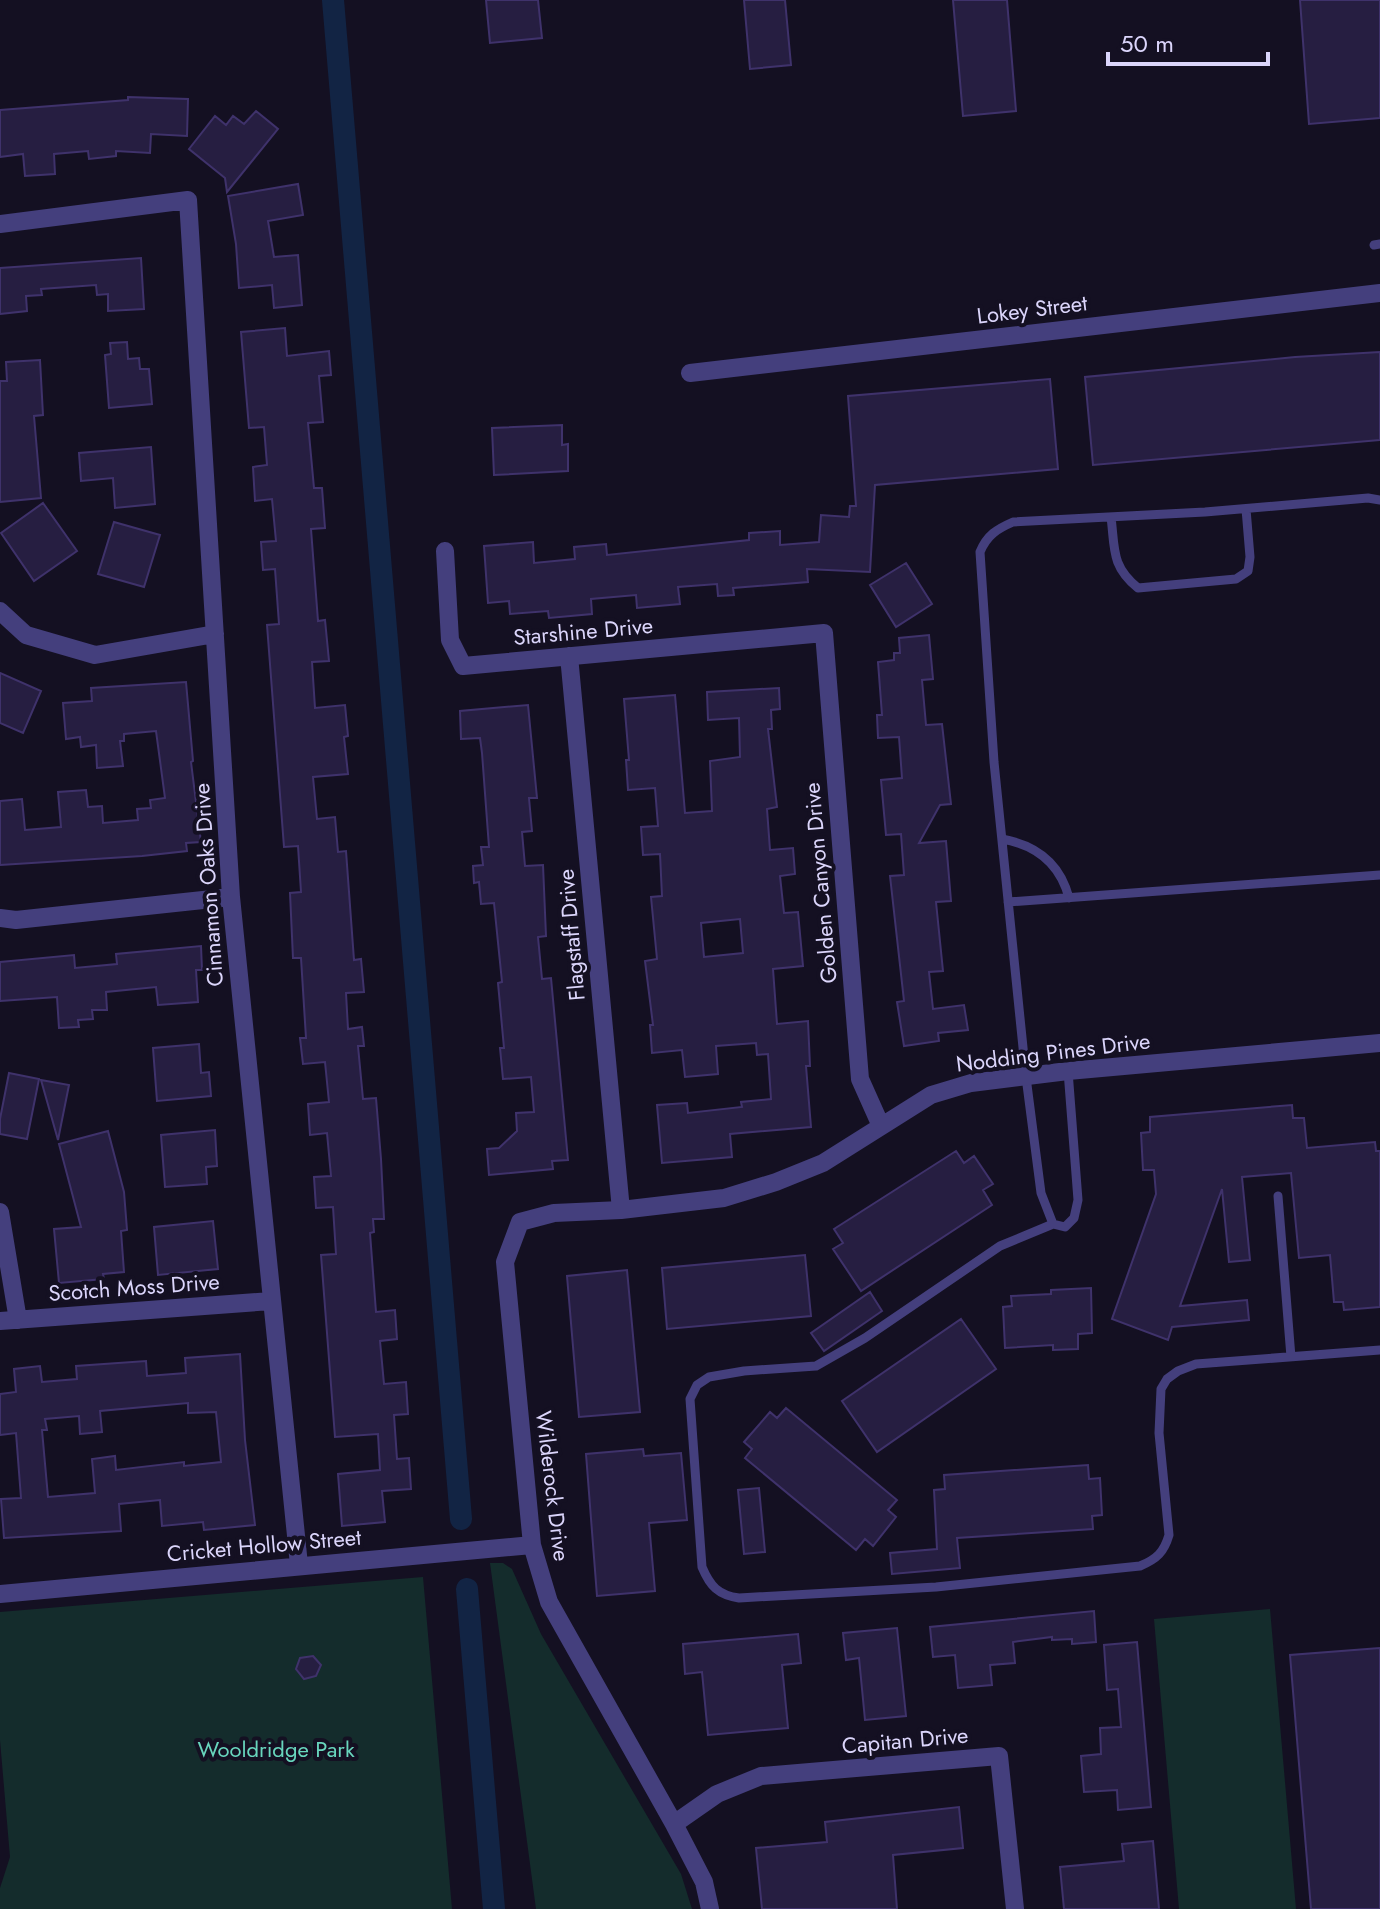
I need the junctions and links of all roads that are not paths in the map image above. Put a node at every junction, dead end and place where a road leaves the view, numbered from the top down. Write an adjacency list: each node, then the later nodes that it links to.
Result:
1 (0, 224): 10 (street, Cinnamon Oaks Drive)
2 (1380, 293): 3 (street, Lokey Street)
3 (690, 373)
4 (1380, 500): 5 (lane)
5 (1246, 509): 6 (lane); 6 (lane)
6 (1111, 517): 12 (lane)
7 (445, 551): 11 (street, Starshine Drive)
8 (0, 611): 10 (street)
9 (824, 633): 11 (street, Starshine Drive); 21 (street, Golden Canyon Drive)
10 (215, 634): 14 (street, Cinnamon Oaks Drive)
11 (569, 656): 23 (street, Flagstaff Drive)
12 (1002, 839): 15 (lane); 16 (lane)
13 (1380, 875): 15 (lane)
14 (231, 897): 17 (street); 27 (street, Cinnamon Oaks Drive)
15 (1069, 898): 16 (lane)
16 (1008, 902): 20 (lane)
17 (0, 918)
18 (1380, 1043): 19 (street, Nodding Pines Drive)
19 (1068, 1071): 20 (street, Nodding Pines Drive); 26 (lane)
20 (1026, 1077): 21 (street, Nodding Pines Drive); 26 (lane)
21 (881, 1126): 23 (street, Nodding Pines Drive)
22 (1278, 1196): 30 (lane)
23 (621, 1210): 25 (street, Nodding Pines Drive)
24 (0, 1212): 28 (street)
25 (520, 1222): 31 (street, Wilderock Drive)
26 (1053, 1224): 30 (lane)
27 (271, 1301): 28 (street, Scotch Moss Drive); 32 (street, Cinnamon Oaks Drive)
28 (9, 1321)
29 (1380, 1350): 30 (lane)
30 (1291, 1357)
31 (532, 1545): 32 (street, Cricket Hollow Street); 34 (street, Wilderock Drive)
32 (299, 1565): 33 (street, Cricket Hollow Street)
33 (0, 1594)
34 (674, 1824): 35 (street, Wilderock Drive); 36 (street, Capitan Drive)
35 (710, 1909)
36 (1015, 1909)

